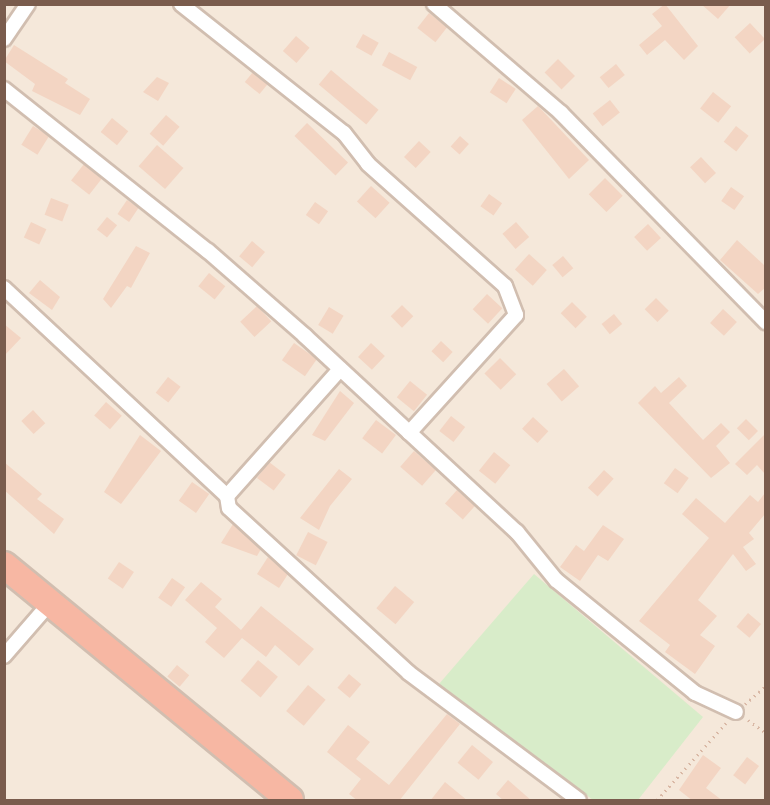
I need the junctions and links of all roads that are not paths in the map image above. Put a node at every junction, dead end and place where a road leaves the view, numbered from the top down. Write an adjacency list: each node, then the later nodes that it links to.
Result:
1 (28, 4): 4 (street)
2 (182, 4): 9 (street)
3 (434, 4): 7 (street)
4 (4, 39)
5 (4, 89): 8 (street)
6 (4, 288): 10 (street)
7 (765, 322)
8 (340, 369): 9 (street); 10 (street)
9 (410, 433): 14 (street)
10 (227, 496): 16 (street)
11 (4, 565): 12 (highway)
12 (50, 603): 13 (street); 15 (highway)
13 (4, 656)
14 (736, 712)
15 (290, 801)
16 (579, 801)

